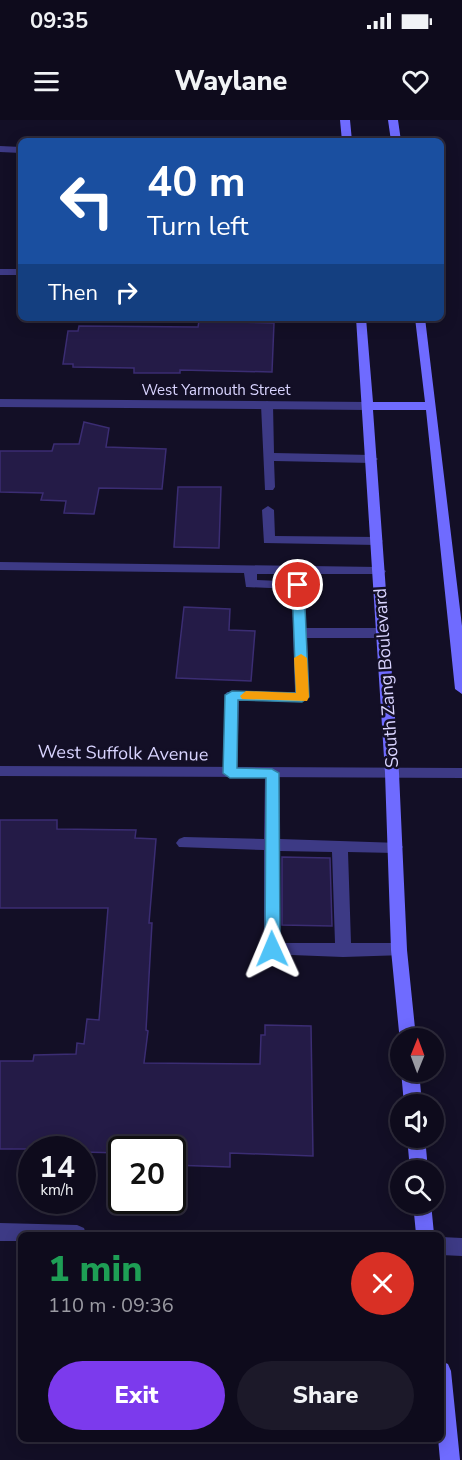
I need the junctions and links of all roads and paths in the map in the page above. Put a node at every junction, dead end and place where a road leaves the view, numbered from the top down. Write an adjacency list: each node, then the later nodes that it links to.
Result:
1 (345, 120): 3 (main road)
2 (393, 120): 4 (main road)
3 (347, 138)
4 (396, 138)
5 (0, 149): 6 (street)
6 (18, 150)
7 (0, 272): 8 (street)
8 (18, 272)
9 (361, 321): 13 (main road, South Zang Boulevard)
10 (420, 321): 14 (main road)
11 (0, 403): 12 (street, West Yarmouth Street)
12 (267, 405): 13 (street, West Yarmouth Street); 15 (street)
13 (367, 406): 14 (main road, West Yarmouth Street); 16 (main road, South Zang Boulevard)
14 (431, 406): 25 (main road)
15 (268, 457): 16 (street); 17 (street)
16 (372, 459): 19 (main road, South Zang Boulevard)
17 (269, 487)
18 (268, 510): 19 (street)
19 (377, 541): 22 (main road, South Zang Boulevard)
20 (0, 566): 21 (street)
21 (250, 568): 22 (street); 23 (street)
22 (379, 571): 24 (main road, South Zang Boulevard)
23 (300, 633): 24 (street); 27 (street)
24 (383, 633): 29 (main road, South Zang Boulevard)
25 (462, 689)
26 (0, 771): 27 (street, West Suffolk Avenue)
27 (230, 773): 28 (street, West Suffolk Avenue)
28 (272, 773): 29 (street, West Suffolk Avenue); 32 (street)
29 (392, 773): 30 (street, West Suffolk Avenue); 34 (main road, South Zang Boulevard)
30 (462, 773)
31 (184, 843): 32 (street)
32 (271, 846): 33 (street); 35 (street)
33 (340, 847): 34 (street); 35 (street)
34 (395, 847): 36 (main road, South Zang Boulevard)
35 (343, 950): 36 (street)
36 (399, 950): 37 (main road, South Zang Boulevard)
37 (406, 1028)
38 (423, 1214): 41 (main road)
39 (0, 1232): 40 (street)
40 (18, 1232)
41 (424, 1232)
42 (444, 1246): 43 (street)
43 (462, 1247)
44 (444, 1401): 45 (main road)
45 (450, 1460)

